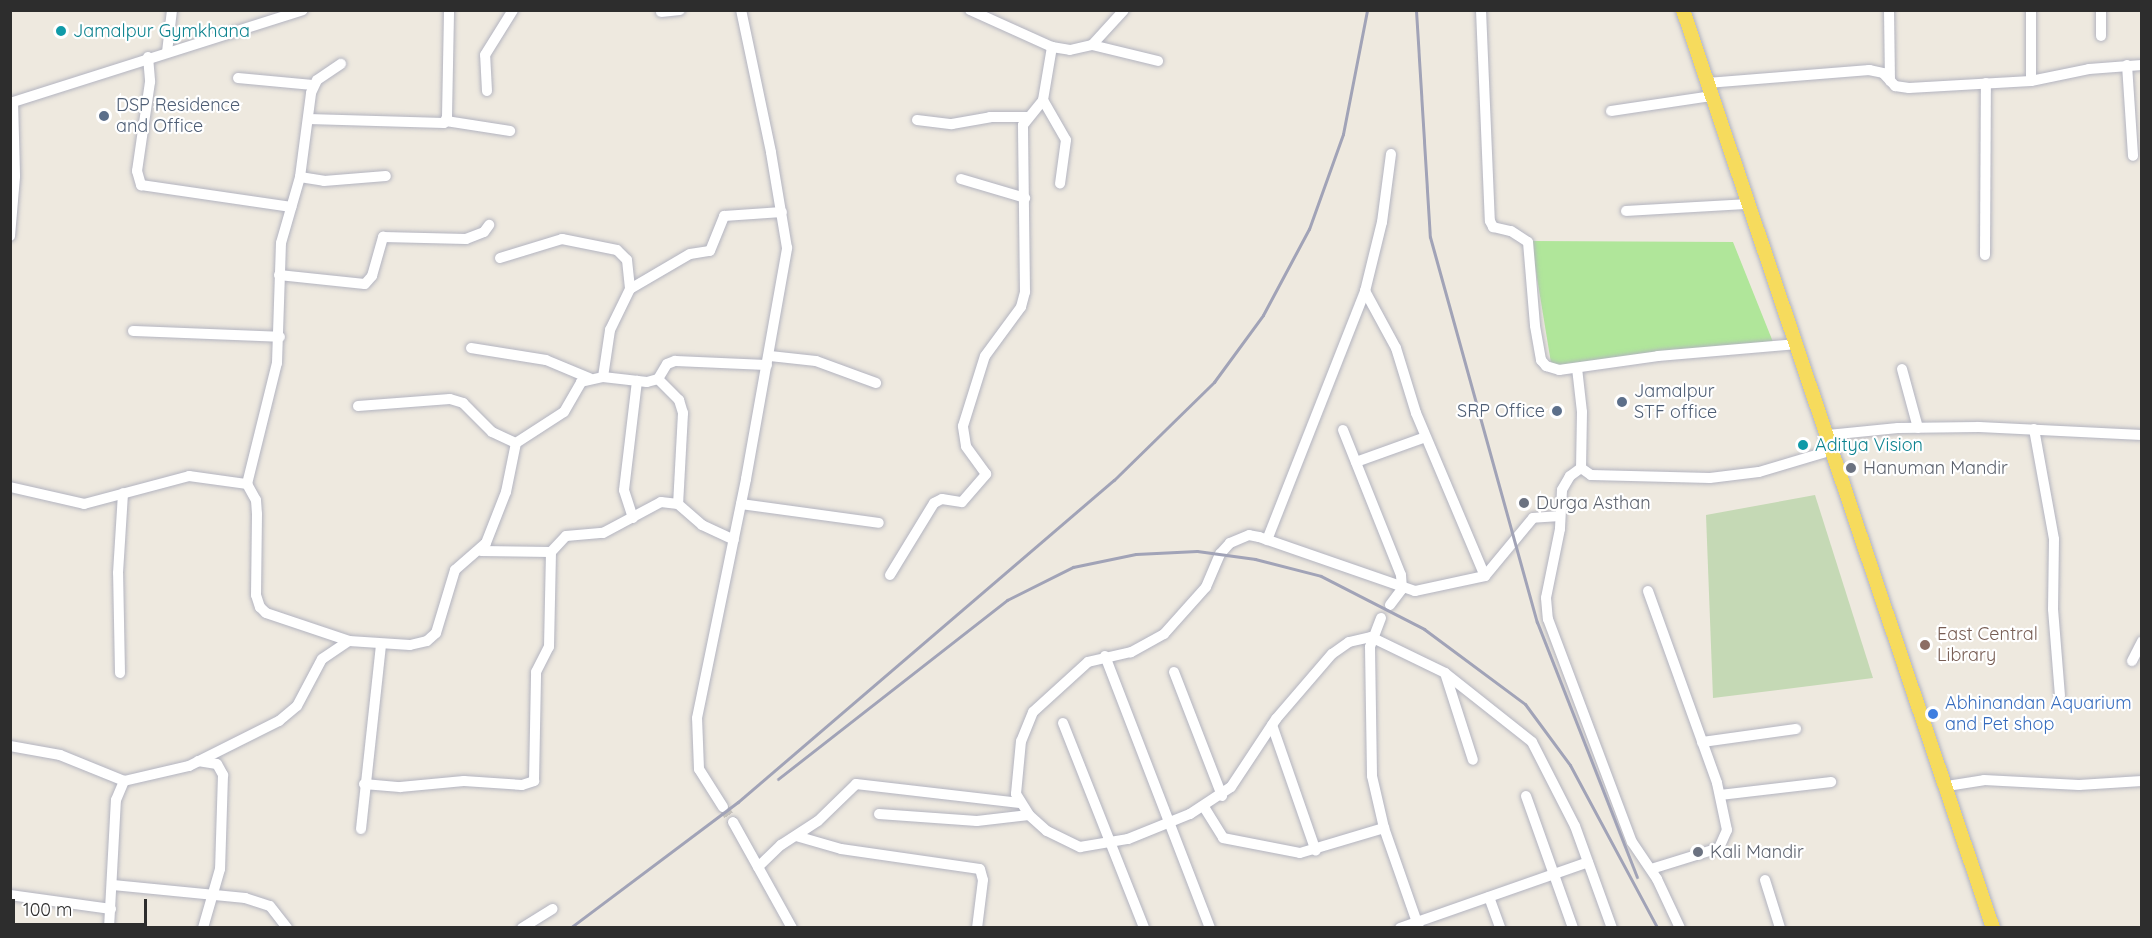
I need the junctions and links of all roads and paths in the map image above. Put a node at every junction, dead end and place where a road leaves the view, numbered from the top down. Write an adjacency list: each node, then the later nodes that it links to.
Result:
1 (172, 10): 18 (street)
2 (303, 10): 18 (street)
3 (449, 10): 37 (street)
4 (513, 10): 30 (street)
5 (680, 10): 14 (street)
6 (741, 10): 49 (street)
7 (969, 10): 17 (street)
8 (1124, 10): 16 (street)
9 (1481, 10): 63 (street)
10 (1683, 10): 29 (main road)
11 (1889, 10): 25 (street)
12 (2031, 10): 26 (street)
13 (2102, 10): 15 (street)
14 (661, 12)
15 (2101, 36)
16 (1092, 45): 17 (street); 20 (street)
17 (1052, 47): 31 (street)
18 (167, 52): 19 (street)
19 (148, 57): 32 (street); 48 (street)
20 (1158, 61)
21 (341, 64): 28 (street)
22 (2127, 65): 23 (street); 26 (street); 40 (street)
23 (2142, 65)
24 (238, 78): 28 (street)
25 (1890, 81): 27 (street); 29 (street)
26 (2031, 81): 27 (street)
27 (1986, 83): 53 (street)
28 (313, 85): 35 (street)
29 (1709, 89): 33 (street); 47 (main road)
30 (487, 91)
31 (1043, 100): 34 (street); 44 (street)
32 (12, 103): 46 (street)
33 (1611, 111)
34 (1027, 117): 36 (street); 45 (street)
35 (308, 119): 37 (street); 42 (street)
36 (917, 120)
37 (446, 121): 38 (street)
38 (510, 131)
39 (1391, 154): 57 (street)
40 (2133, 156)
41 (386, 176): 42 (street)
42 (300, 177): 48 (street)
43 (961, 179): 45 (street)
44 (1060, 184)
45 (1025, 198): 93 (street)
46 (12, 200): 52 (street)
47 (1749, 204): 50 (street); 60 (main road)
48 (291, 207): 55 (street)
49 (782, 212): 56 (street); 62 (street)
50 (1626, 212)
51 (489, 225): 55 (street)
52 (10, 236)
53 (1985, 255)
54 (500, 258): 56 (street)
55 (279, 275): 59 (street)
56 (630, 289): 65 (street)
57 (1365, 291): 76 (street); 90 (street)
58 (134, 331): 59 (street)
59 (280, 337): 81 (street)
60 (1792, 345): 63 (street); 74 (main road)
61 (471, 348): 66 (street)
62 (769, 361): 67 (street); 69 (street); 85 (street)
63 (1577, 368): 80 (street)
64 (1902, 369): 71 (street)
65 (603, 377): 66 (street); 68 (street)
66 (589, 378): 77 (street)
67 (658, 379): 68 (street); 84 (street)
68 (637, 381): 87 (street)
69 (876, 383)
70 (358, 406): 77 (street)
71 (1918, 428): 72 (street); 74 (street)
72 (2034, 429): 75 (street); 108 (street)
73 (1343, 430): 79 (street)
74 (1828, 435): 78 (main road)
75 (2142, 435)
76 (1426, 437): 79 (street); 94 (street)
77 (516, 443): 91 (street)
78 (1833, 450): 80 (street); 120 (main road)
79 (1356, 462): 95 (street)
80 (1581, 468): 86 (street)
81 (247, 484): 83 (street); 101 (street)
82 (10, 487): 83 (street)
83 (123, 493): 106 (street)
84 (678, 504): 87 (street); 89 (street)
85 (741, 504): 88 (street); 89 (street)
86 (1560, 516): 94 (street); 138 (street)
87 (633, 518): 92 (street)
88 (879, 523)
89 (734, 540): 125 (street)
90 (1267, 540): 95 (street); 103 (street)
91 (481, 551): 92 (street); 102 (street)
92 (551, 552): 119 (street)
93 (890, 575)
94 (1485, 576): 95 (street)
95 (1402, 589): 97 (street)
96 (1648, 591): 112 (street)
97 (1390, 605)
98 (1381, 618): 99 (street)
99 (1371, 638): 107 (street); 110 (street); 131 (street)
100 (2142, 640): 104 (street)
101 (349, 641): 102 (street); 115 (street)
102 (381, 644): 119 (street)
103 (1105, 656): 124 (street); 130 (street)
104 (2132, 660)
105 (1174, 672): 122 (street)
106 (120, 673)
107 (1445, 673): 114 (street); 136 (street)
108 (2060, 696)
109 (1063, 723): 134 (street)
110 (1272, 725): 122 (street); 135 (street)
111 (1796, 729): 112 (street)
112 (1702, 742): 121 (street)
113 (10, 746): 116 (street)
114 (1473, 760)
115 (197, 761): 116 (street); 142 (street)
116 (124, 781): 141 (street)
117 (2142, 781): 120 (street)
118 (1831, 782): 121 (street)
119 (364, 784): 132 (street)
120 (1947, 786): 162 (main road)
121 (1720, 795): 138 (street)
122 (1222, 796): 126 (street)
123 (1527, 796): 139 (street)
124 (1020, 803): 128 (street); 133 (street)
125 (723, 807)
126 (1204, 807): 130 (street); 135 (street)
127 (879, 814): 128 (street)
128 (1029, 815): 134 (street)
129 (733, 822): 137 (street)
130 (1168, 822): 134 (street); 155 (street)
131 (1384, 828): 135 (street); 147 (street)
132 (361, 829)
133 (796, 836): 137 (street); 153 (street)
134 (1112, 843): 154 (street)
135 (1316, 851)
136 (1588, 862): 139 (street); 159 (street)
137 (758, 867): 152 (street)
138 (1651, 869): 160 (street)
139 (1555, 874): 144 (street); 158 (street)
140 (1765, 880): 161 (street)
141 (113, 885): 142 (street); 145 (street)
142 (215, 894): 149 (street); 150 (street)
143 (10, 895): 145 (street)
144 (1489, 897): 147 (street); 157 (street)
145 (111, 909): 148 (street)
146 (552, 909): 151 (street)
147 (1418, 925): 156 (street)
148 (109, 927)
149 (203, 927)
150 (287, 927)
151 (522, 927)
152 (792, 927)
153 (976, 927)
154 (1144, 927)
155 (1210, 927)
156 (1401, 927)
157 (1500, 927)
158 (1573, 927)
159 (1612, 927)
160 (1680, 927)
161 (1780, 927)
162 (1993, 927)

